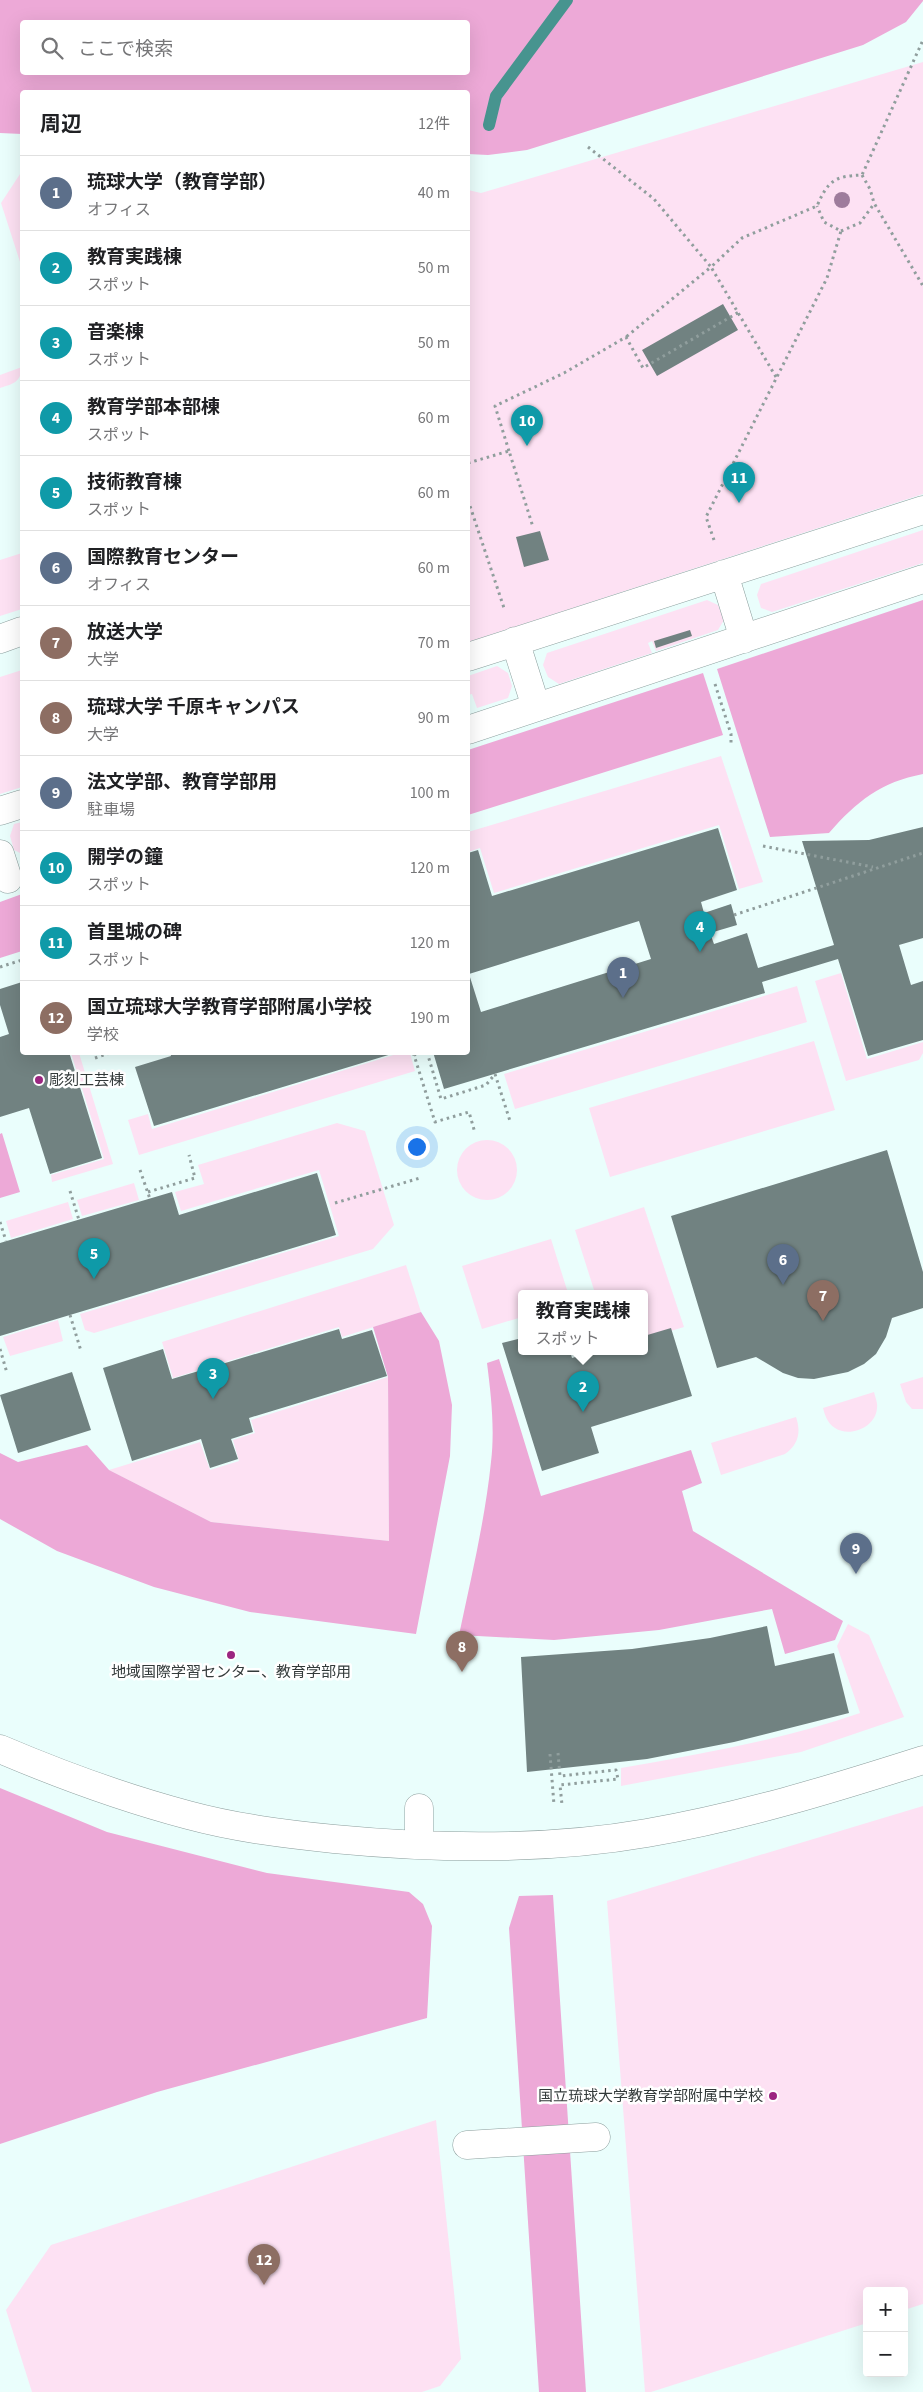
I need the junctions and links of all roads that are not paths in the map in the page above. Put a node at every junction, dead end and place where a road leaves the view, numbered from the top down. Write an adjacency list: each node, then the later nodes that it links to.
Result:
1 (923, 510): 2 (street)
2 (724, 574): 6 (street); 7 (street)
3 (923, 580): 6 (street)
4 (20, 632): 5 (street)
5 (0, 639)
6 (744, 639): 9 (street)
7 (515, 641): 8 (street); 9 (street)
8 (470, 656)
9 (536, 708): 10 (street)
10 (470, 729)
11 (20, 805): 12 (street)
12 (0, 811)
13 (0, 854): 14 (street)
14 (10, 879)
15 (0, 1749): 18 (street)
16 (923, 1760): 18 (street)
17 (419, 1808): 18 (street)
18 (419, 1845)
19 (596, 2137): 20 (street)
20 (467, 2145)

